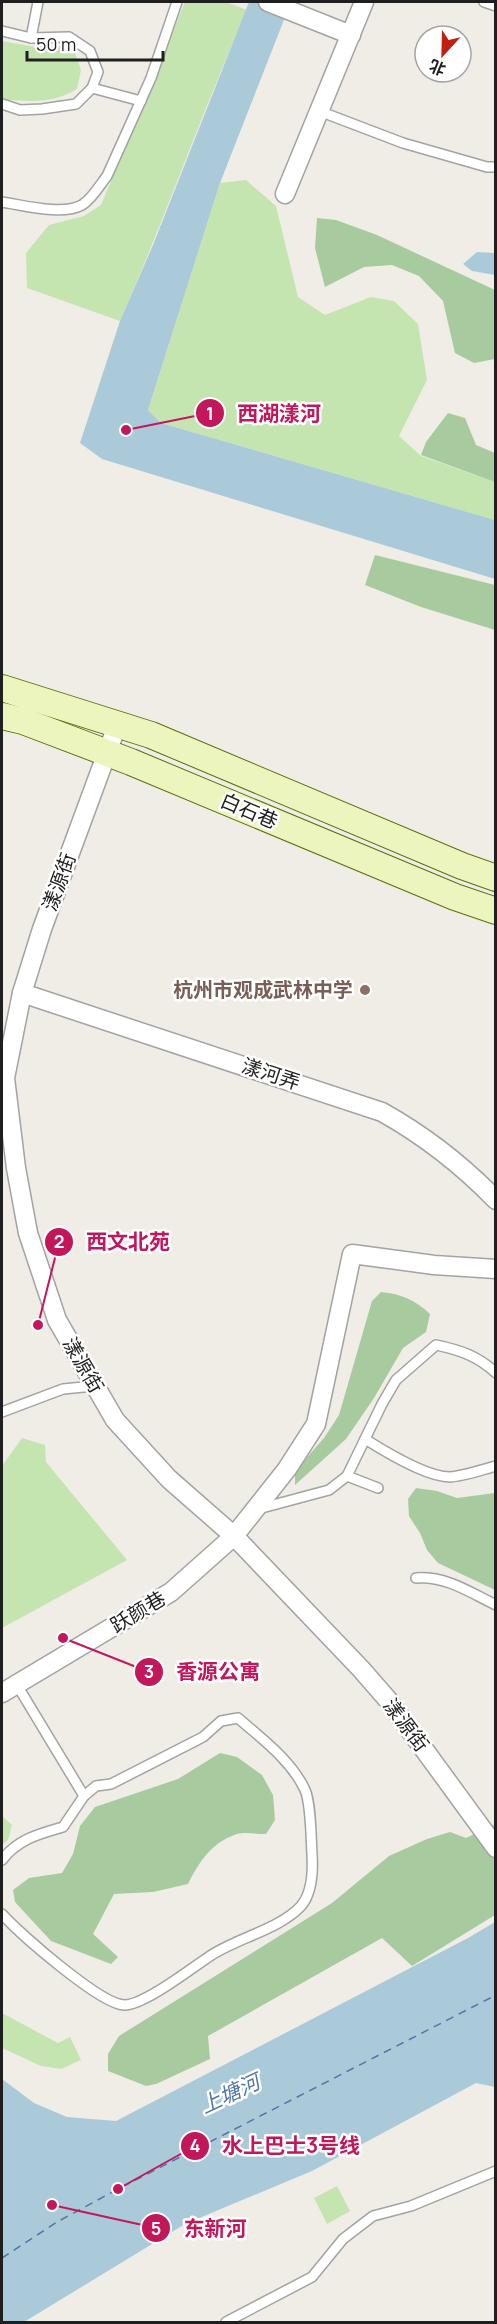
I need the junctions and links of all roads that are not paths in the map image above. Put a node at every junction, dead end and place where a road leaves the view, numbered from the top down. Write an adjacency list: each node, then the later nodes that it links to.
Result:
1 (38, 2): 9 (lane)
2 (177, 2): 11 (lane)
3 (268, 2): 8 (street)
4 (364, 2): 8 (street)
5 (484, 2): 6 (lane)
6 (495, 6)
7 (2, 31): 9 (lane)
8 (351, 35): 13 (street)
9 (31, 38): 10 (lane)
10 (92, 88): 11 (lane); 12 (lane)
11 (141, 101): 16 (lane)
12 (2, 104)
13 (319, 111): 14 (lane); 15 (street)
14 (495, 167)
15 (285, 194)
16 (2, 202)
17 (2, 688): 19 (main road, 白石巷)
18 (2, 716): 20 (main road, 白石巷)
19 (118, 723): 20 (street, 漾源街); 21 (main road, 白石巷)
20 (107, 753): 22 (main road, 白石巷); 23 (street, 漾源街)
21 (495, 878)
22 (495, 911)
23 (21, 993): 24 (street, 漾河弄); 27 (street, 漾源街)
24 (495, 1200)
25 (495, 1269): 33 (street, 跃颜巷)
26 (495, 1373): 29 (lane)
27 (94, 1386): 28 (lane); 34 (street, 漾源街)
28 (2, 1412)
29 (365, 1439): 30 (lane); 31 (lane)
30 (495, 1466)
31 (347, 1476): 32 (lane); 33 (lane)
32 (378, 1488)
33 (255, 1510): 34 (street, 跃颜巷)
34 (234, 1536): 37 (street, 跃颜巷); 39 (street, 漾源街)
35 (416, 1578): 36 (lane)
36 (495, 1605)
37 (9, 1689): 38 (lane)
38 (84, 1796): 40 (lane); 41 (lane)
39 (495, 1848)
40 (2, 1860)
41 (2, 1914)
42 (495, 2171): 43 (lane)
43 (226, 2322)

